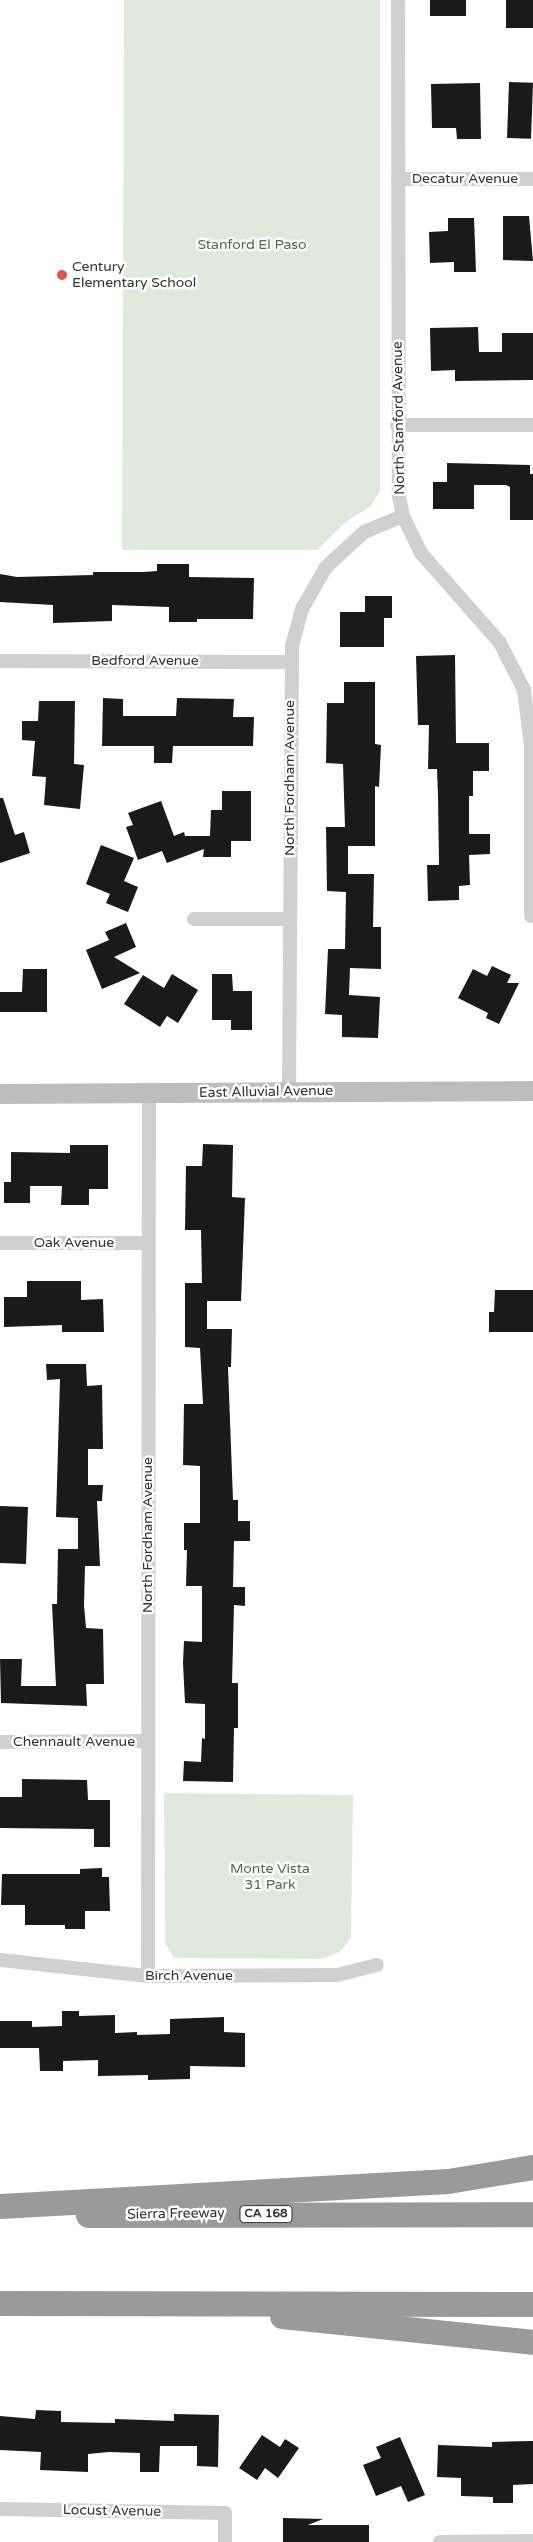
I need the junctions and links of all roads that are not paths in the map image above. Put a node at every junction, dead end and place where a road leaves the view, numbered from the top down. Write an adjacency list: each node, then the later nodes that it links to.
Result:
1 (398, 0): 3 (street, North Stanford Avenue)
2 (533, 178): 3 (street, Decatur Avenue)
3 (398, 179): 4 (street, North Stanford Avenue)
4 (397, 425): 5 (street); 6 (street, North Stanford Avenue)
5 (533, 425)
6 (403, 516): 8 (street, North Fordham Avenue); 9 (street, North Stanford Avenue)
7 (0, 661): 8 (street, Bedford Avenue)
8 (291, 662): 12 (street, North Fordham Avenue)
9 (528, 688): 10 (street, North Stanford Avenue)
10 (531, 916)
11 (194, 918): 12 (street)
12 (289, 919): 13 (street, North Fordham Avenue)
13 (289, 1091): 14 (street, East Alluvial Avenue); 16 (street, East Alluvial Avenue)
14 (533, 1092)
15 (0, 1094): 16 (street, East Alluvial Avenue)
16 (149, 1094): 18 (street, North Fordham Avenue)
17 (0, 1243): 18 (street, Oak Avenue)
18 (148, 1243): 20 (street, North Fordham Avenue)
19 (0, 1742): 20 (street, Chennault Avenue)
20 (148, 1742): 23 (street, North Fordham Avenue)
21 (0, 1960): 23 (street, Birch Avenue)
22 (377, 1964): 23 (street, Birch Avenue)
23 (148, 1976)
24 (533, 2167): 25 (highway)
25 (0, 2206)
26 (533, 2214): 27 (highway, Sierra Freeway / CA 168)
27 (0, 2216)
28 (0, 2303): 29 (highway)
29 (200, 2304): 30 (highway); 31 (highway)
30 (533, 2304)
31 (533, 2342)
32 (0, 2509): 34 (street, Locust Avenue)
33 (440, 2541): 35 (street)
34 (225, 2542)
35 (533, 2542)

